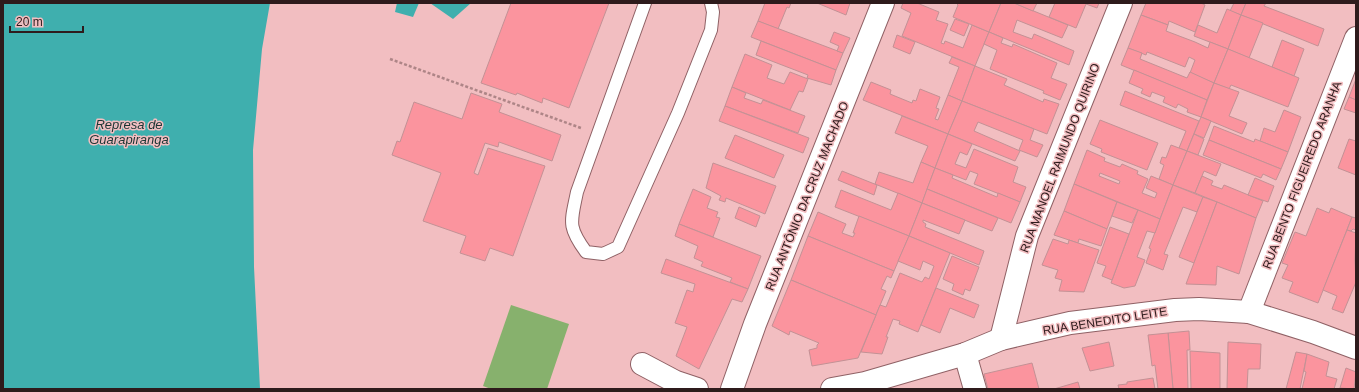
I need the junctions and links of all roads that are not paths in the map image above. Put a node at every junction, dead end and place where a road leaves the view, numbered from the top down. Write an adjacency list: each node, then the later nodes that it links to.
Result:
1 (645, 3): 2 (lane)
2 (711, 3)
3 (883, 3): 12 (street, RUA ANTÔNIO DA CRUZ MACHADO)
4 (1121, 3): 7 (street, RUA MANOEL RAIMUNDO QUIRINO)
5 (1356, 38): 6 (street, RUA BENTO FIGUEIREDO ARANHA)
6 (1249, 312): 7 (street, RUA BENEDITO LEITE); 8 (street, RUA BENEDITO LEITE)
7 (1001, 339): 9 (street, RUA BENEDITO LEITE)
8 (1356, 348)
9 (965, 354): 13 (street, RUA BENEDITO LEITE); 14 (street)
10 (642, 364): 11 (street)
11 (696, 389)
12 (732, 389)
13 (832, 389)
14 (975, 389)

